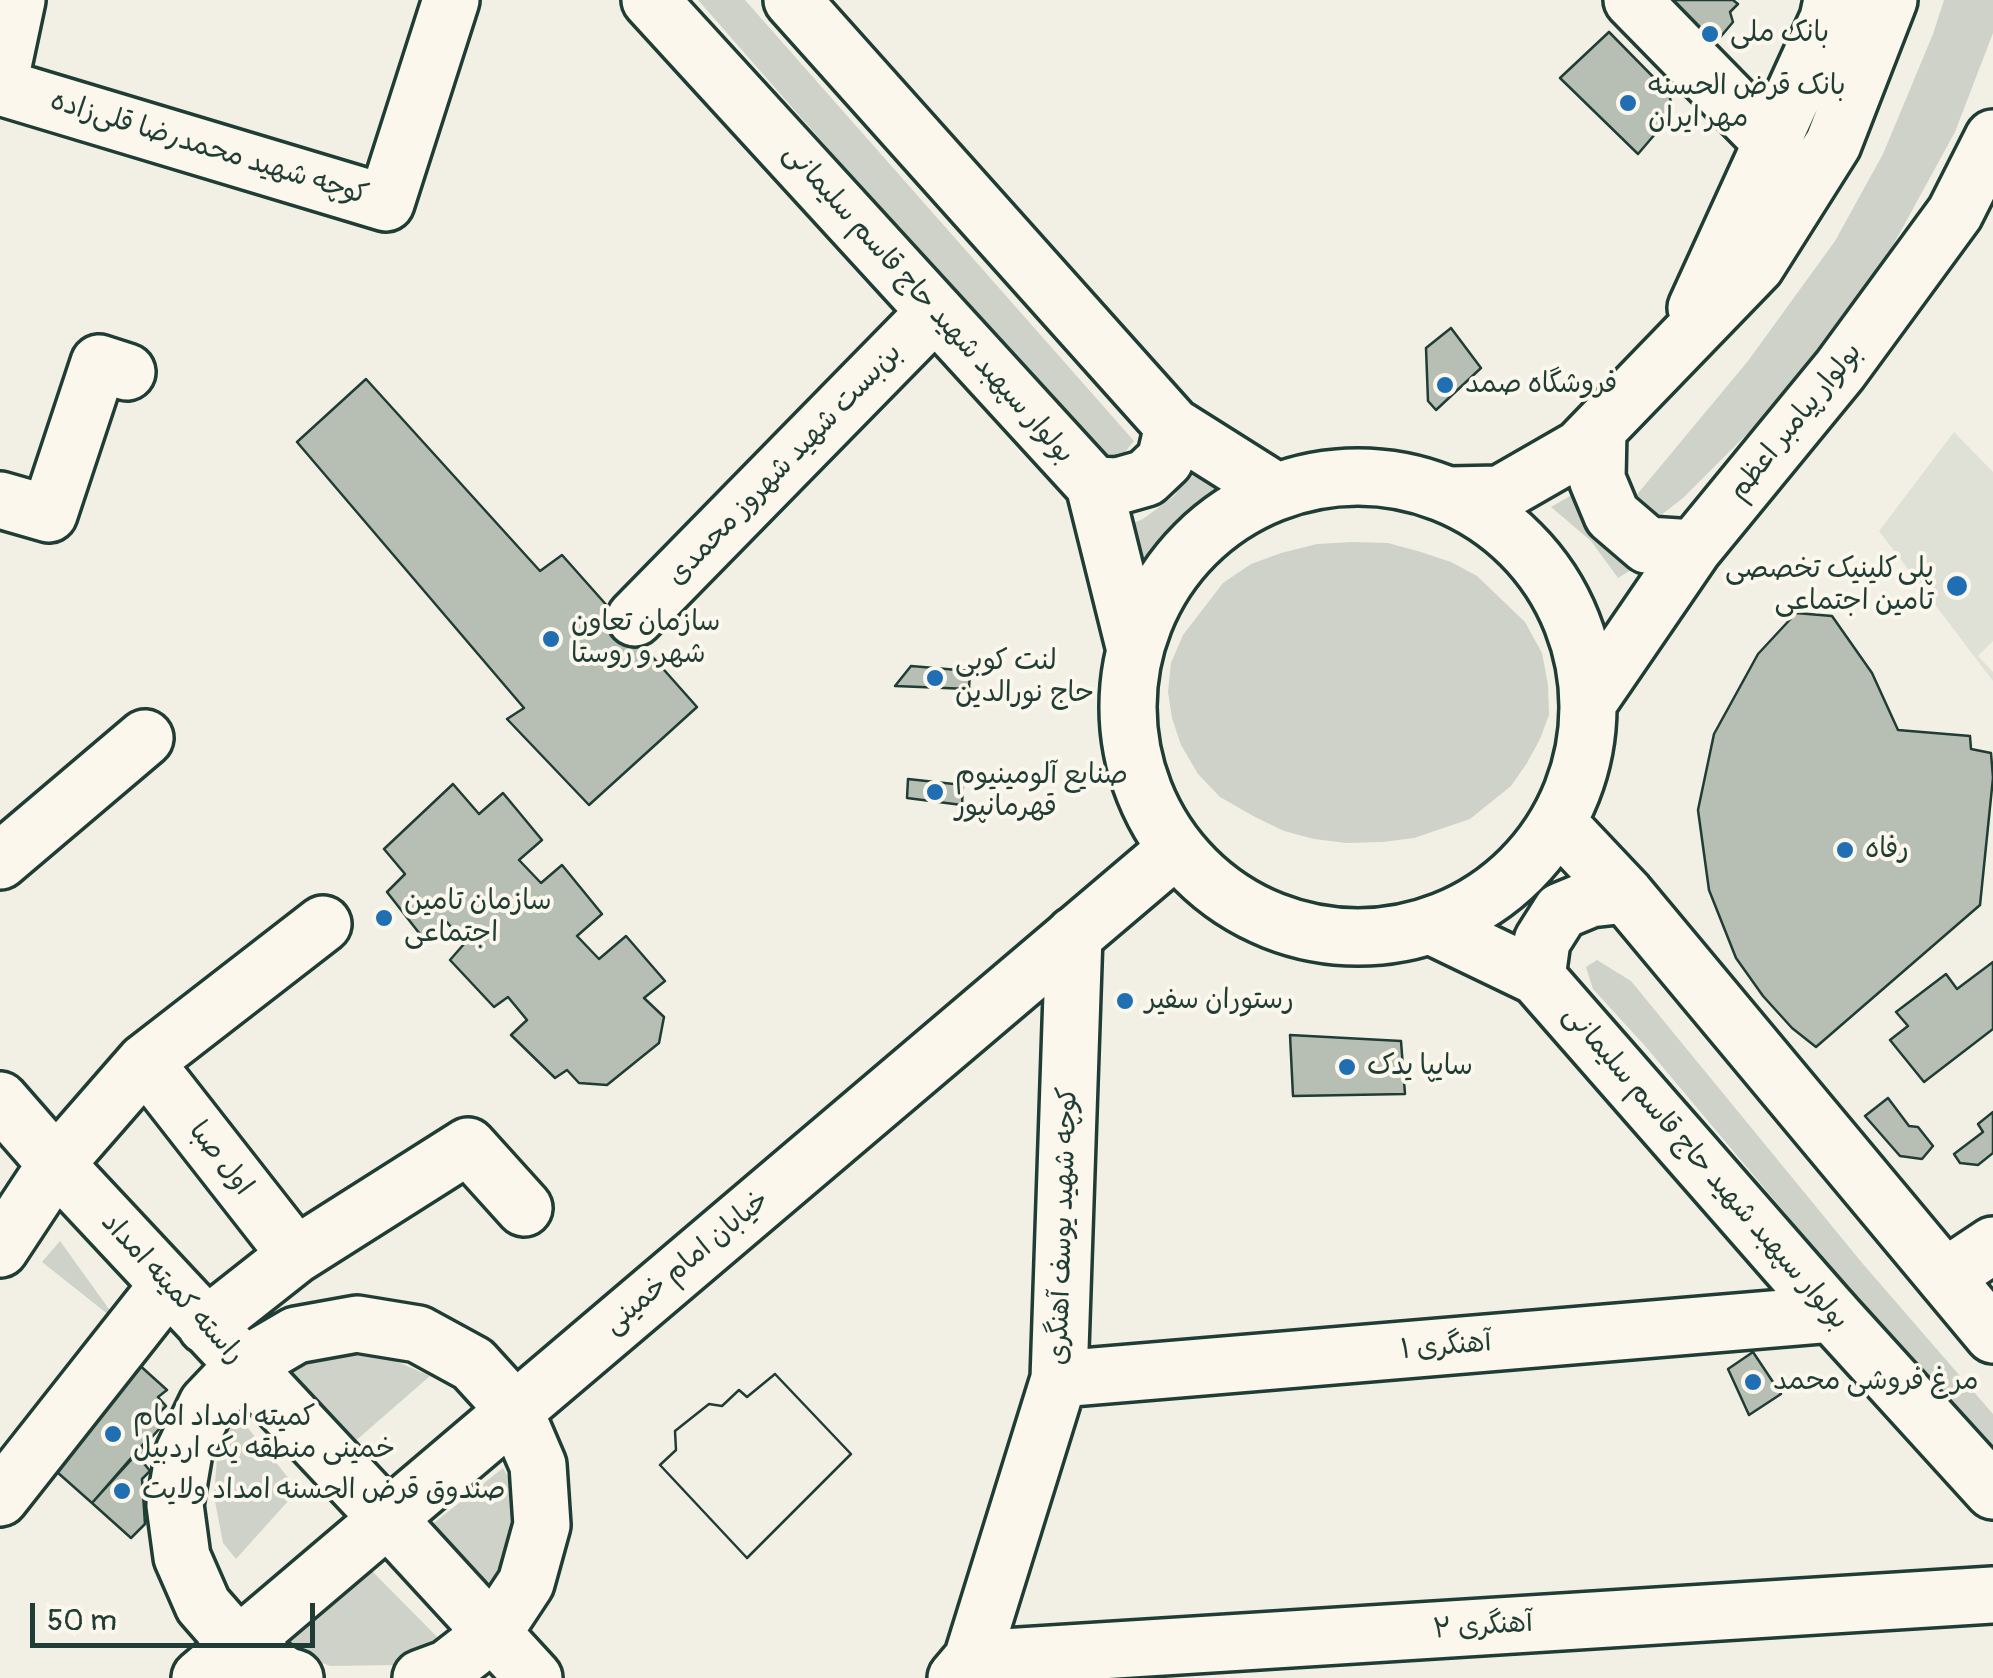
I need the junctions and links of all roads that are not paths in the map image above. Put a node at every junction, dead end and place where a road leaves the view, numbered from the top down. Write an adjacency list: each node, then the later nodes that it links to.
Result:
1 (17, 0): 8 (main road)
2 (451, 0): 8 (main road, کوچه شهید محمدرضا قلی‌زاده)
3 (650, 0): 12 (main road, بولوار سپهبد شهید حاج قاسم سلیمانی)
4 (792, 0): 16 (main road)
5 (1632, 0): 10 (main road)
6 (1832, 0): 10 (main road)
7 (1889, 0): 13 (main road)
8 (0, 84)
9 (1993, 138): 14 (main road, بولوار پیامبر اعظم)
10 (1772, 143): 13 (main road)
11 (1993, 206): 14 (main road)
12 (935, 312): 18 (main road, بولوار سپهبد شهید حاج قاسم سلیمانی); 23 (main road, بن‌بست شهید شهروز محمدی)
13 (1678, 347): 17 (main road)
14 (1840, 370): 22 (main road, بولوار پیامبر اعظم)
15 (127, 372): 21 (main road)
16 (1173, 426): 18 (main road); 19 (main road)
17 (1598, 430): 20 (main road); 22 (main road)
18 (1094, 485): 24 (main road, بولوار سپهبد شهید حاج قاسم سلیمانی)
19 (1276, 491): 20 (main road); 24 (main road)
20 (1449, 494): 25 (main road)
21 (0, 500)
22 (1694, 548): 25 (main road, بولوار پیامبر اعظم)
23 (636, 618)
24 (1134, 646): 28 (main road)
25 (1590, 700): 27 (main road)
26 (145, 738): 29 (main road)
27 (1558, 823): 30 (main road); 32 (main road)
28 (1175, 850): 32 (main road); 33 (main road, خیابان امام خمینی)
29 (0, 861)
30 (1626, 895): 34 (main road); 42 (main road)
31 (323, 924): 35 (main road)
32 (1432, 926): 34 (main road, بولوار سپهبد شهید حاج قاسم سلیمانی)
33 (1074, 936): 48 (main road, کوچه شهید یوسف آهنگری); 49 (main road, خیابان امام خمینی)
34 (1538, 977): 44 (main road, بولوار سپهبد شهید حاج قاسم سلیمانی)
35 (145, 1062): 37 (main road); 41 (main road, اول صبا)
36 (0, 1100): 37 (main road, راسته کمیته امداد)
37 (56, 1164): 40 (main road); 43 (main road, راسته کمیته امداد)
38 (524, 1208): 41 (main road)
39 (1993, 1245): 42 (main road)
40 (0, 1249)
41 (296, 1255): 45 (main road)
42 (1945, 1278): 46 (main road)
43 (168, 1285): 45 (main road, راسته کمیته امداد); 51 (main road)
44 (1832, 1314): 48 (main road, آهنگری ۱); 50 (main road, بولوار سپهبد شهید حاج قاسم سلیمانی)
45 (206, 1326): 47 (main road, راسته کمیته امداد)
46 (1993, 1335)
47 (243, 1366): 49 (main road); 52 (main road, راسته کمیته امداد); 55 (main road)
48 (1059, 1379): 56 (main road, کوچه شهید یوسف آهنگری)
49 (514, 1410): 52 (main road, خیابان امام خمینی); 54 (main road)
50 (1993, 1491)
51 (0, 1498)
52 (388, 1518): 54 (main road, راسته کمیته امداد); 55 (main road, خیابان امام خمینی)
53 (1993, 1595): 56 (main road, آهنگری ۲)
54 (493, 1634): 58 (main road); 59 (main road, راسته کمیته امداد)
55 (219, 1662): 57 (main road)
56 (964, 1668)
57 (295, 1678)
58 (421, 1678)
59 (534, 1678)

